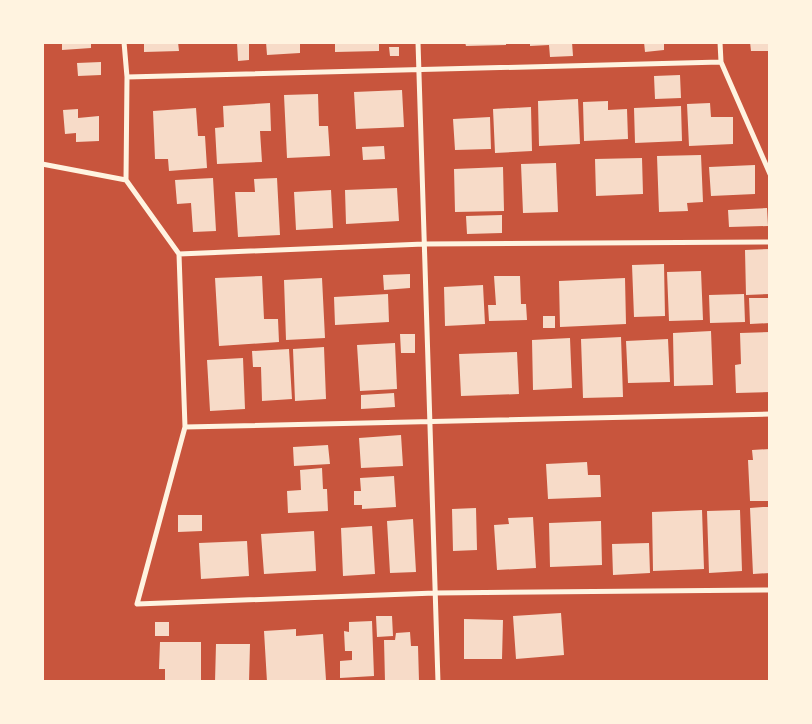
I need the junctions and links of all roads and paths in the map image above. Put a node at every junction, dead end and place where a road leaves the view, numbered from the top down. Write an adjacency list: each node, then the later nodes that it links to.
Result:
1 (124, 42): 6 (street)
2 (418, 42): 5 (street)
3 (720, 42): 4 (street)
4 (721, 62): 5 (street); 8 (street)
5 (419, 68): 6 (street); 11 (street)
6 (127, 77): 9 (street)
7 (42, 164): 9 (street)
8 (770, 174)
9 (126, 180): 12 (street)
10 (770, 242): 11 (street)
11 (424, 244): 12 (street); 14 (street)
12 (179, 254): 15 (street)
13 (770, 414): 14 (street)
14 (430, 423): 15 (street); 17 (street)
15 (185, 427): 17 (street)
16 (770, 590): 17 (street)
17 (435, 594): 18 (street)
18 (438, 682)

